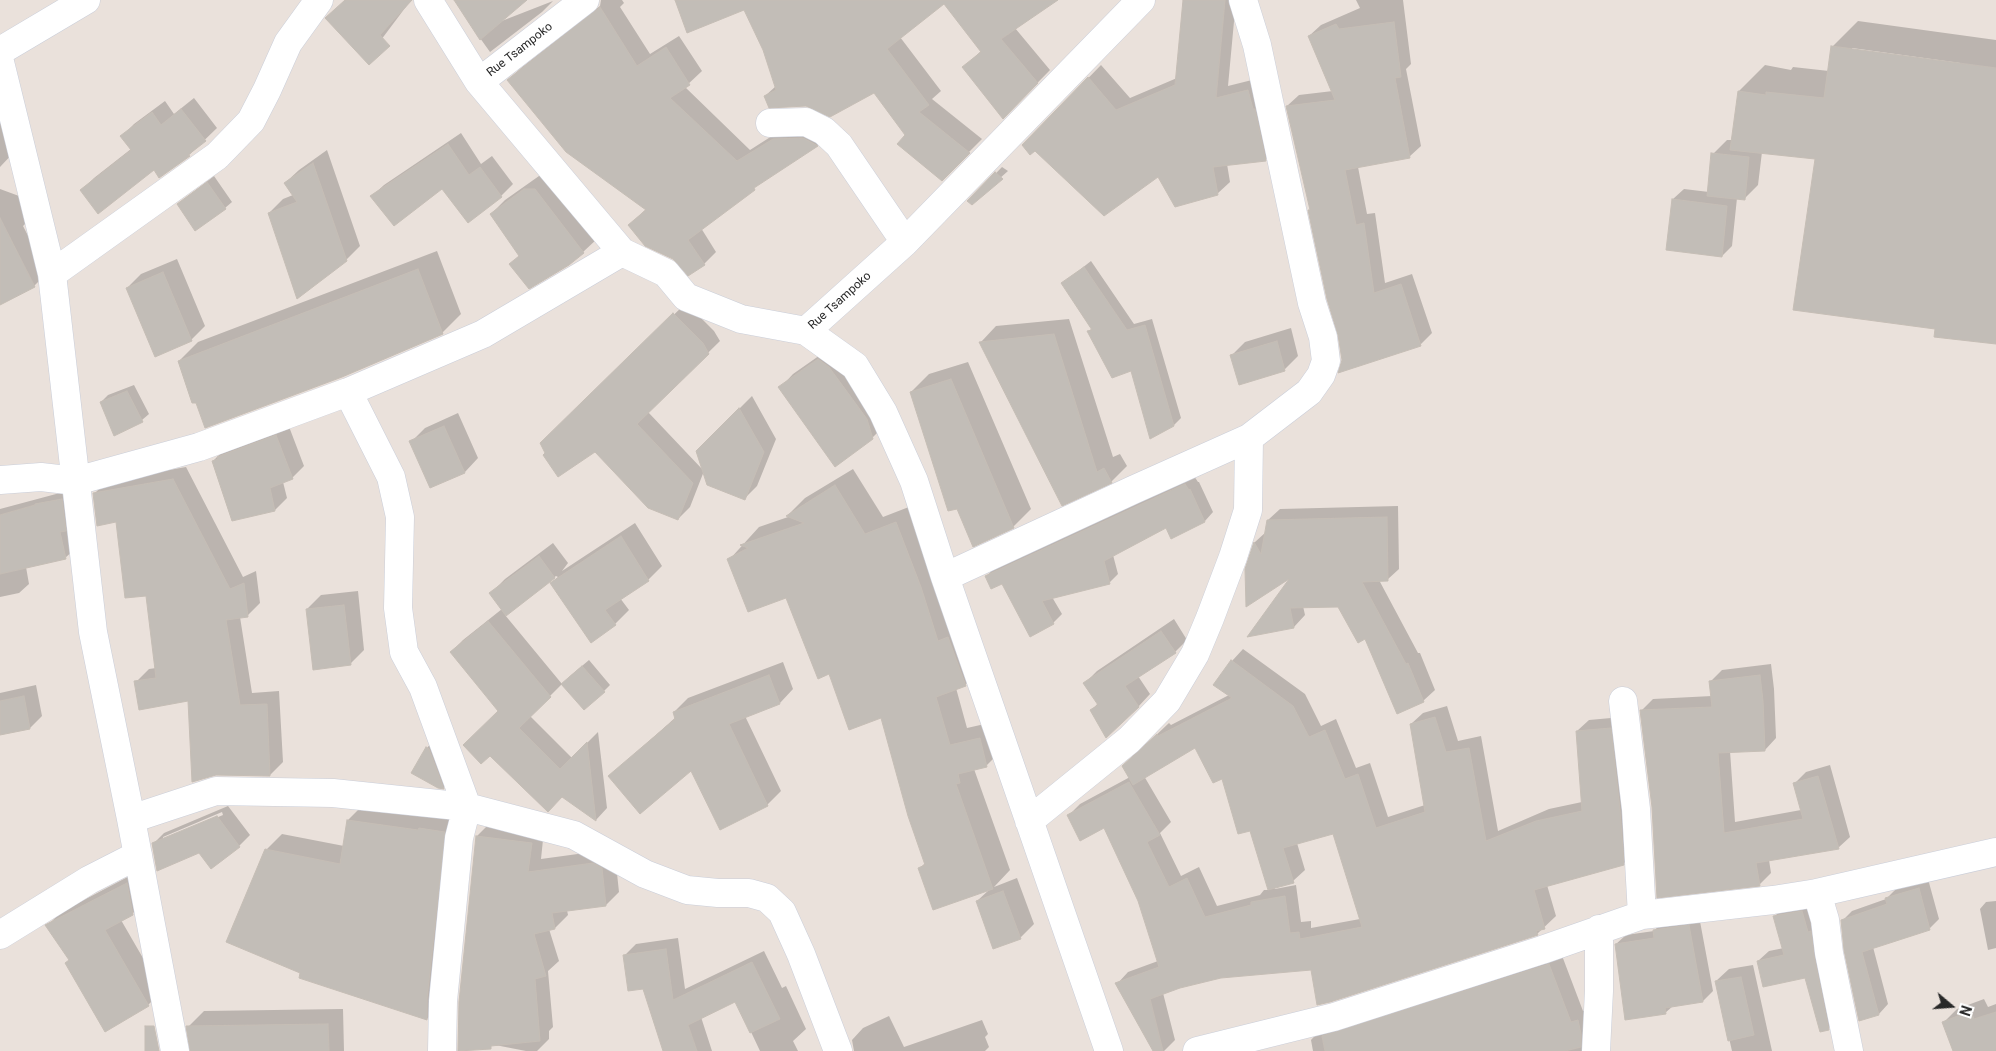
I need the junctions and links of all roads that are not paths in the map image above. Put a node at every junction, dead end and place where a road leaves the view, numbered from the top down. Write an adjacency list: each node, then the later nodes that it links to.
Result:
1 (86, 0): 7 (street)
2 (319, 0): 13 (street)
3 (428, 0): 9 (street)
4 (585, 0): 9 (street, Rue Tsampoko)
5 (1142, 0): 11 (street, Rue Tsampoko)
6 (1243, 0): 16 (street)
7 (0, 51)
8 (0, 62): 13 (street)
9 (479, 82): 12 (street, Rue Tsampoko)
10 (770, 123): 11 (street)
11 (905, 242): 14 (street, Rue Tsampoko)
12 (622, 252): 14 (street, Rue Tsampoko); 15 (street)
13 (52, 274): 18 (street)
14 (806, 332): 19 (street)
15 (348, 392): 18 (street); 21 (street)
16 (1249, 438): 19 (street); 23 (street)
17 (0, 480): 18 (street)
18 (76, 481): 22 (street)
19 (945, 577): 23 (street)
20 (1623, 701): 27 (street)
21 (467, 807): 22 (street); 31 (street); 32 (street)
22 (131, 819): 25 (street)
23 (1028, 821): 33 (street)
24 (1996, 852): 26 (street)
25 (138, 855): 29 (street); 30 (street)
26 (1817, 893): 27 (street); 36 (street)
27 (1642, 915): 28 (street)
28 (1599, 929): 34 (street); 35 (street)
29 (0, 935)
30 (175, 1051)
31 (442, 1051)
32 (838, 1051)
33 (1108, 1051)
34 (1197, 1051)
35 (1596, 1051)
36 (1849, 1051)

